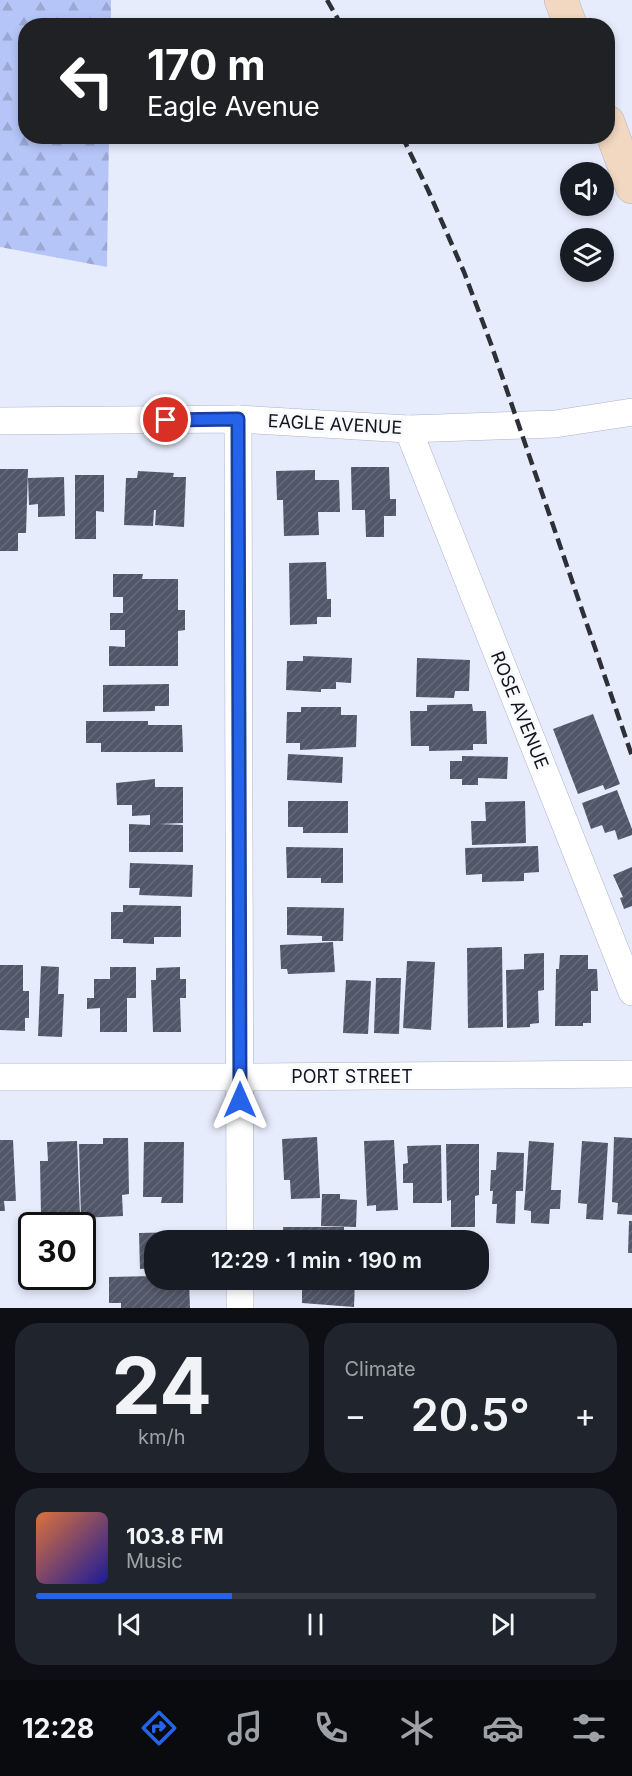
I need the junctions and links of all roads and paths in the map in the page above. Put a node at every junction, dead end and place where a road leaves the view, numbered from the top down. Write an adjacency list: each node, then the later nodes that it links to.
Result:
1 (561, 0): 2 (street)
2 (568, 18)
3 (615, 141): 4 (street)
4 (632, 187)
5 (632, 412): 8 (street, EAGLE AVENUE)
6 (238, 419): 7 (street, EAGLE AVENUE); 8 (street, EAGLE AVENUE); 12 (street)
7 (0, 421)
8 (408, 429): 9 (street, ROSE AVENUE)
9 (632, 992)
10 (632, 1074): 12 (street, PORT STREET)
11 (0, 1077): 12 (street, PORT STREET)
12 (240, 1077): 13 (street)
13 (240, 1230)
14 (240, 1290): 15 (street)
15 (240, 1308)

